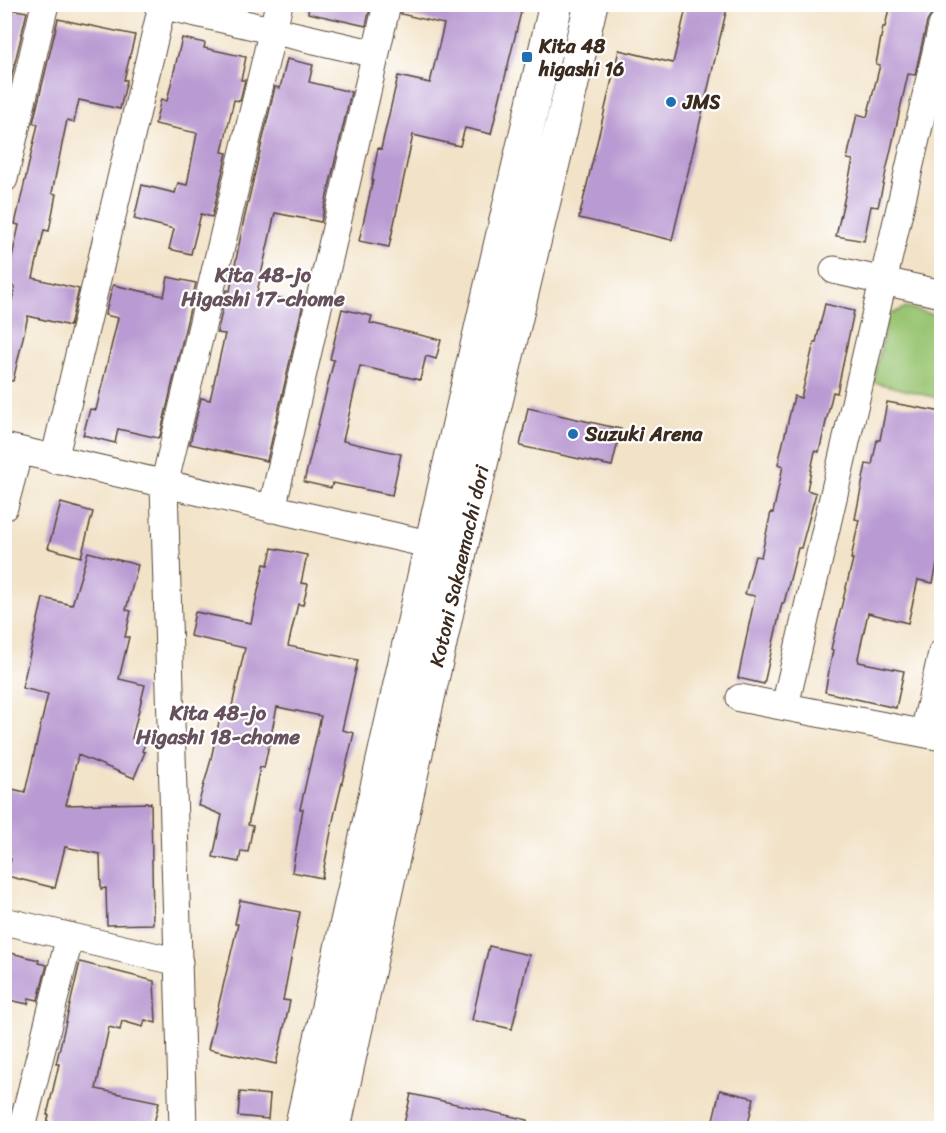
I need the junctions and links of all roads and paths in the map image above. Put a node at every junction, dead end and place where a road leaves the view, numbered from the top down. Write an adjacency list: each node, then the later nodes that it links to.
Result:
1 (45, 4): 10 (street)
2 (279, 4): 8 (street)
3 (387, 4): 9 (street)
4 (556, 4): 19 (street, Kotoni Sakaemachi dori)
5 (591, 4): 19 (street, Kotoni Sakaemachi dori)
6 (159, 5): 8 (street); 15 (street)
7 (942, 26): 12 (street)
8 (273, 31): 9 (street); 16 (street)
9 (376, 54): 18 (street)
10 (4, 179)
11 (834, 270): 12 (street)
12 (882, 281): 13 (street); 22 (street)
13 (942, 294)
14 (12, 449): 15 (street); 17 (street)
15 (54, 460): 16 (street)
16 (164, 485): 18 (street); 26 (street)
17 (4, 507)
18 (272, 509): 19 (street)
19 (446, 548): 29 (street, Kotoni Sakaemachi dori); 30 (street, Kotoni Sakaemachi dori)
20 (942, 653): 23 (street)
21 (740, 698): 22 (street)
22 (785, 706): 23 (street)
23 (933, 735)
24 (4, 921): 25 (street)
25 (70, 936): 26 (street); 27 (street)
26 (179, 962): 28 (street)
27 (22, 1128)
28 (183, 1128)
29 (301, 1128)
30 (334, 1128)

